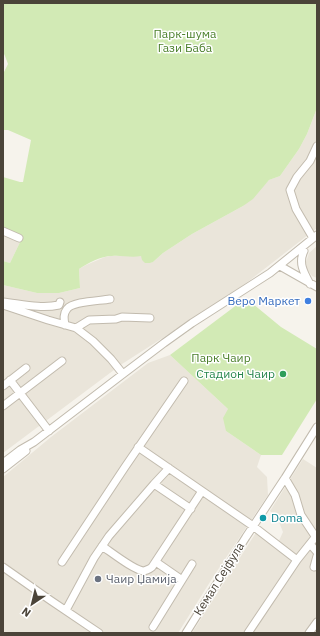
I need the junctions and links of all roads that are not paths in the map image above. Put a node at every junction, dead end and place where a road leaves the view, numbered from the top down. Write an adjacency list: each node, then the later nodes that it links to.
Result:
1 (317, 146): 4 (street)
2 (3, 231): 3 (street)
3 (19, 238)
4 (316, 238): 5 (street); 6 (street)
5 (304, 251): 6 (street); 7 (street)
6 (280, 266): 7 (street); 17 (street)
7 (314, 286)
8 (110, 299): 13 (street)
9 (3, 302): 10 (street)
10 (60, 302)
11 (3, 305): 13 (street)
12 (150, 318): 14 (street)
13 (65, 325): 14 (street)
14 (76, 328): 17 (street)
15 (62, 361): 21 (street)
16 (26, 368): 18 (street)
17 (123, 374): 24 (street)
18 (10, 380): 20 (street); 21 (street)
19 (184, 381): 26 (street)
20 (3, 386)
21 (20, 393): 22 (street); 24 (street)
22 (3, 406)
23 (317, 426): 30 (street)
24 (49, 431): 25 (street)
25 (34, 442): 27 (street); 29 (street)
26 (138, 447): 28 (street); 41 (street)
27 (3, 463)
28 (169, 468): 31 (street); 32 (street)
29 (3, 469)
30 (285, 478): 34 (street, Кемал Сејфула); 35 (street)
31 (154, 484): 33 (street); 37 (street)
32 (202, 491): 33 (street); 34 (street)
33 (191, 509): 42 (street)
34 (253, 526): 40 (street); 51 (street, Кемал Сејфула)
35 (316, 536): 36 (street)
36 (310, 544): 38 (street); 40 (street)
37 (102, 546): 42 (street); 47 (street)
38 (317, 552)
39 (317, 556): 45 (street)
40 (297, 560): 52 (street)
41 (62, 562)
42 (156, 562): 46 (street)
43 (192, 564): 46 (street)
44 (3, 567): 47 (street)
45 (314, 567)
46 (182, 580): 49 (street)
47 (66, 610): 50 (street)
48 (317, 622): 53 (street)
49 (153, 627)
50 (99, 633)
51 (186, 633)
52 (248, 633)
53 (309, 633)

